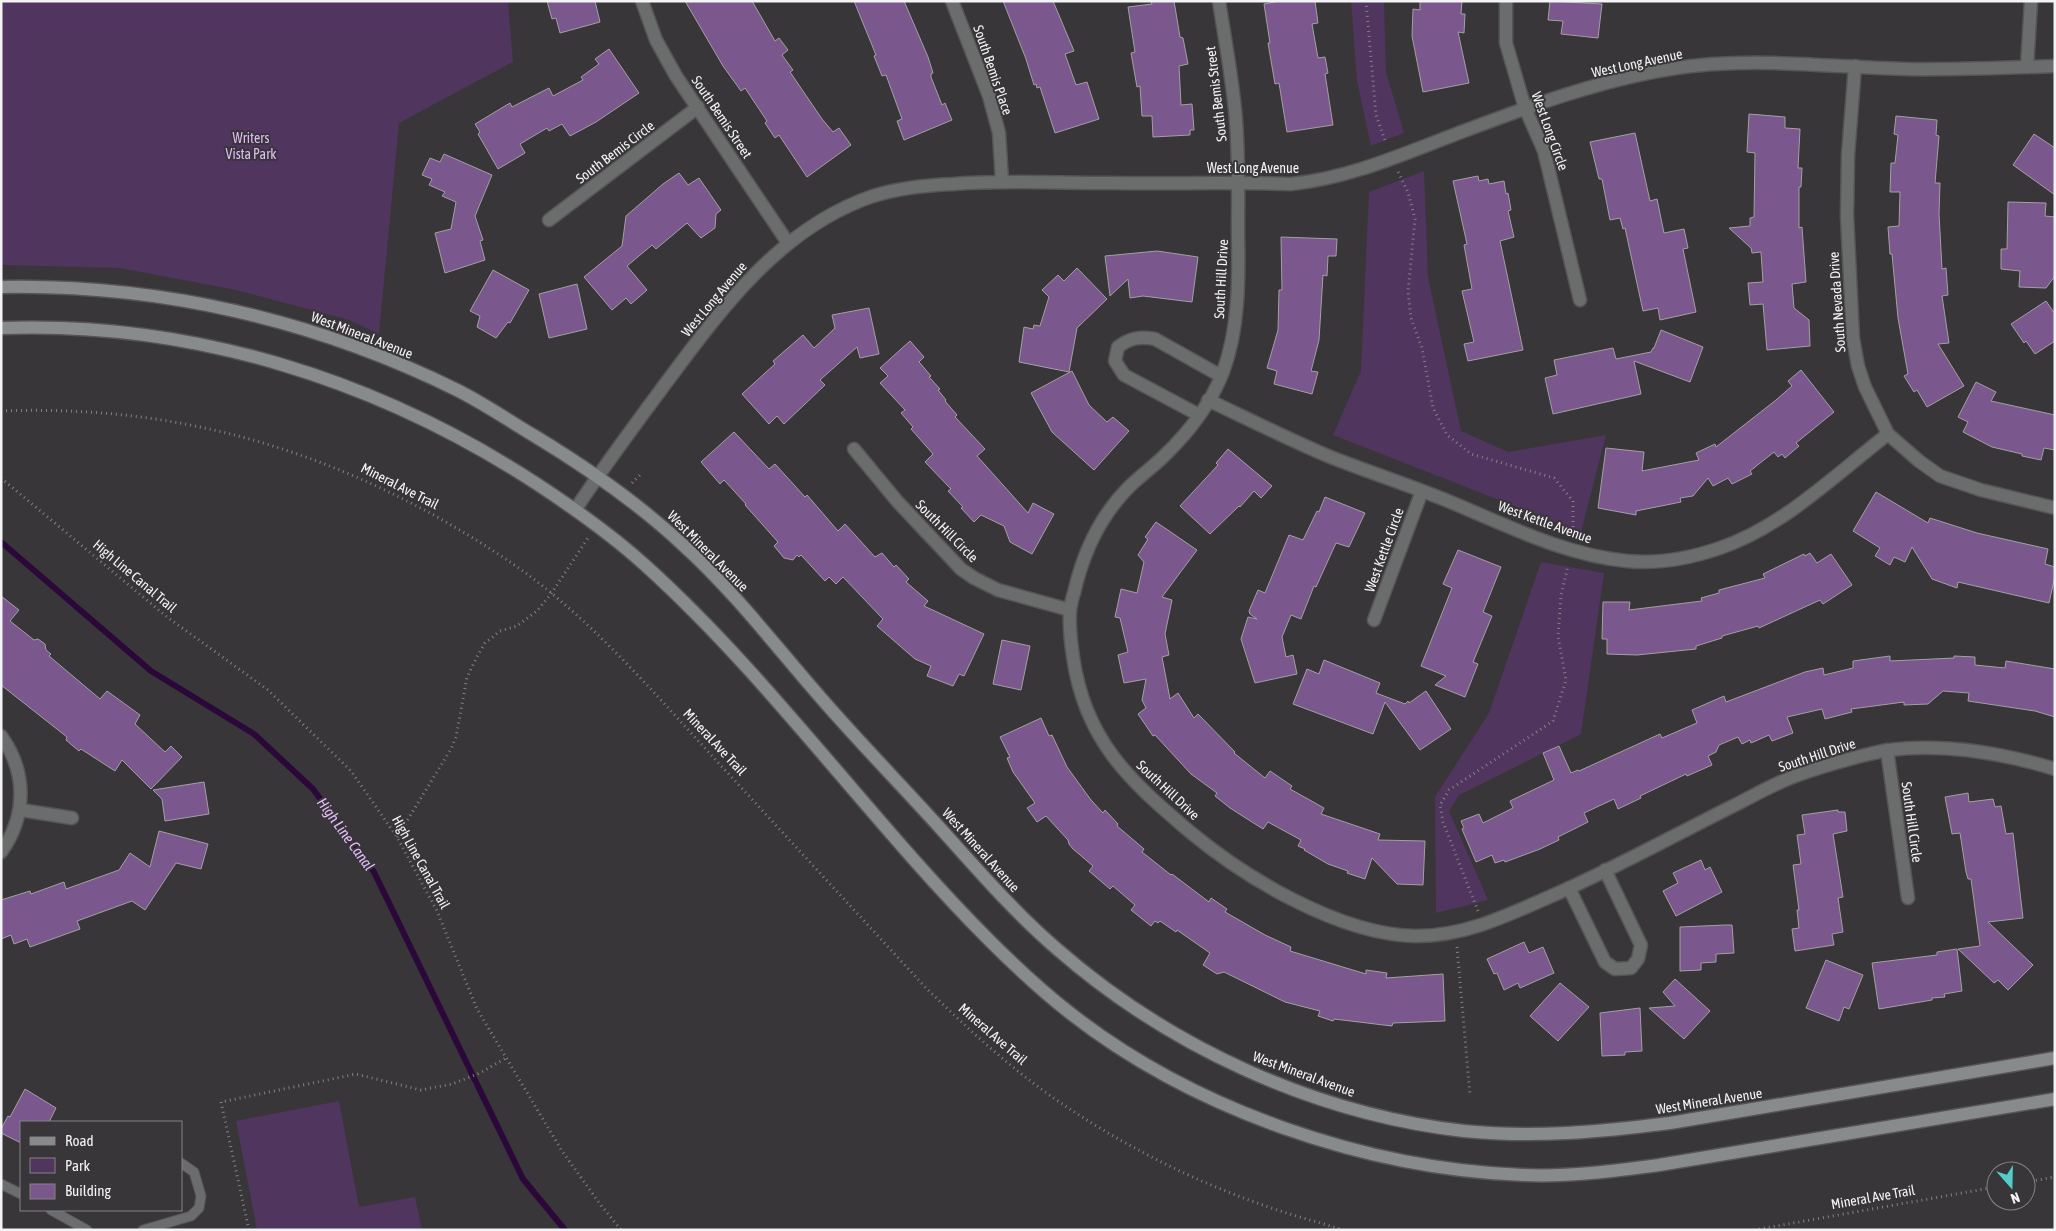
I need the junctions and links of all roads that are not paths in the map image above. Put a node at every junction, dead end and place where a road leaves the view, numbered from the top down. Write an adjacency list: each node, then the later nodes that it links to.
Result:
1 (642, 1): 9 (street, South Bemis Street)
2 (952, 1): 11 (street, South Bemis Place)
3 (1219, 1): 12 (street, South Bemis Street)
4 (1506, 1): 10 (street, West Long Circle)
5 (2031, 1): 8 (street)
6 (1855, 66): 8 (street, West Long Avenue); 10 (street, West Long Avenue); 21 (street, South Nevada Drive)
7 (2055, 66): 8 (street, West Long Avenue)
8 (2027, 67)
9 (698, 107): 13 (street, South Bemis Circle); 14 (street, South Bemis Street)
10 (1525, 108): 12 (street, West Long Avenue); 16 (street, West Long Circle)
11 (1002, 181): 12 (street, West Long Avenue); 14 (street, West Long Avenue)
12 (1238, 183): 18 (street, South Hill Drive)
13 (549, 220)
14 (788, 243): 23 (street, West Long Avenue)
15 (1, 287): 23 (main road, West Mineral Avenue)
16 (1580, 300)
17 (1, 328): 26 (main road)
18 (1221, 376): 19 (street, South Hill Drive); 20 (street)
19 (1208, 400): 20 (street, South Hill Drive); 24 (street, West Kettle Avenue)
20 (1199, 415): 27 (street, South Hill Drive)
21 (1888, 434): 24 (street, West Kettle Avenue); 25 (street, South Nevada Drive)
22 (854, 449): 27 (street, South Hill Circle)
23 (597, 476): 26 (street, West Long Avenue); 38 (main road, West Mineral Avenue)
24 (1422, 491): 28 (street, West Kettle Circle)
25 (2055, 508)
26 (575, 510): 39 (main road)
27 (1070, 610): 36 (street, South Hill Drive)
28 (1374, 620)
29 (1, 736): 32 (street)
30 (1887, 750): 31 (street, South Hill Drive); 35 (street, South Hill Drive); 37 (street, South Hill Circle)
31 (2055, 768)
32 (21, 810): 33 (street); 34 (street)
33 (72, 818)
34 (1, 852)
35 (1606, 870): 36 (street, South Hill Drive); 36 (street)
36 (1569, 888)
37 (1908, 898)
38 (2055, 1058)
39 (2055, 1099)
40 (182, 1164): 45 (lane)
41 (1, 1184): 42 (lane)
42 (20, 1194)
43 (52, 1211): 44 (lane)
44 (87, 1230)
45 (143, 1230)

